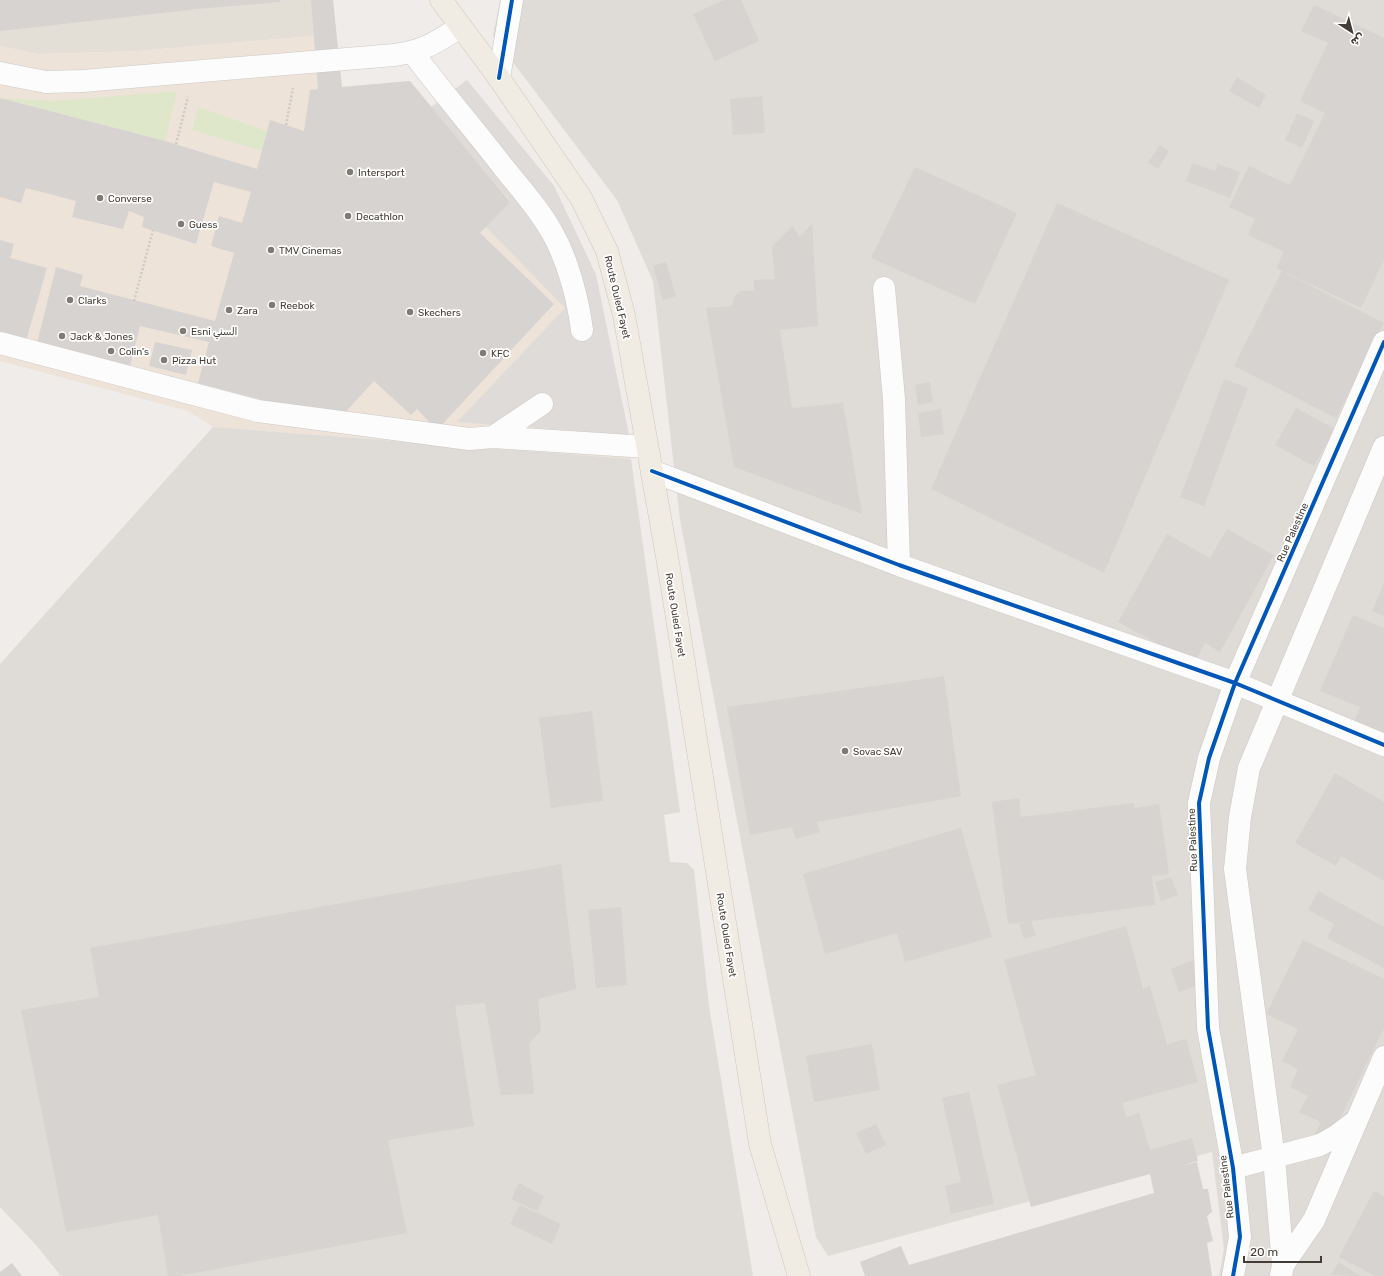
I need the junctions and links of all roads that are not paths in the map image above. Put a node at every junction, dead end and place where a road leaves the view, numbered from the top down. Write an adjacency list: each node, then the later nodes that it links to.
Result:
1 (512, 0): 5 (street)
2 (450, 9): 3 (street); 5 (main road, Route Ouled Fayet)
3 (413, 53): 4 (street); 7 (street)
4 (0, 73)
5 (499, 78): 12 (main road, Route Ouled Fayet)
6 (884, 288): 15 (street)
7 (582, 330)
8 (1384, 342): 16 (street, Rue Palestine)
9 (0, 343): 11 (street)
10 (542, 404): 11 (street)
11 (493, 437): 12 (street)
12 (648, 447): 14 (main road, Route Ouled Fayet)
13 (1384, 447): 17 (street)
14 (652, 471): 15 (street); 24 (main road, Route Ouled Fayet)
15 (899, 565): 16 (street)
16 (1235, 683): 17 (street); 22 (street, Rue Palestine)
17 (1277, 701): 18 (street); 21 (street)
18 (1384, 745)
19 (1384, 1057): 20 (street)
20 (1356, 1121): 21 (street); 23 (street)
21 (1274, 1158): 22 (street); 23 (street)
22 (1233, 1168): 25 (street, Rue Palestine)
23 (1282, 1271)
24 (799, 1276)
25 (1233, 1276)

